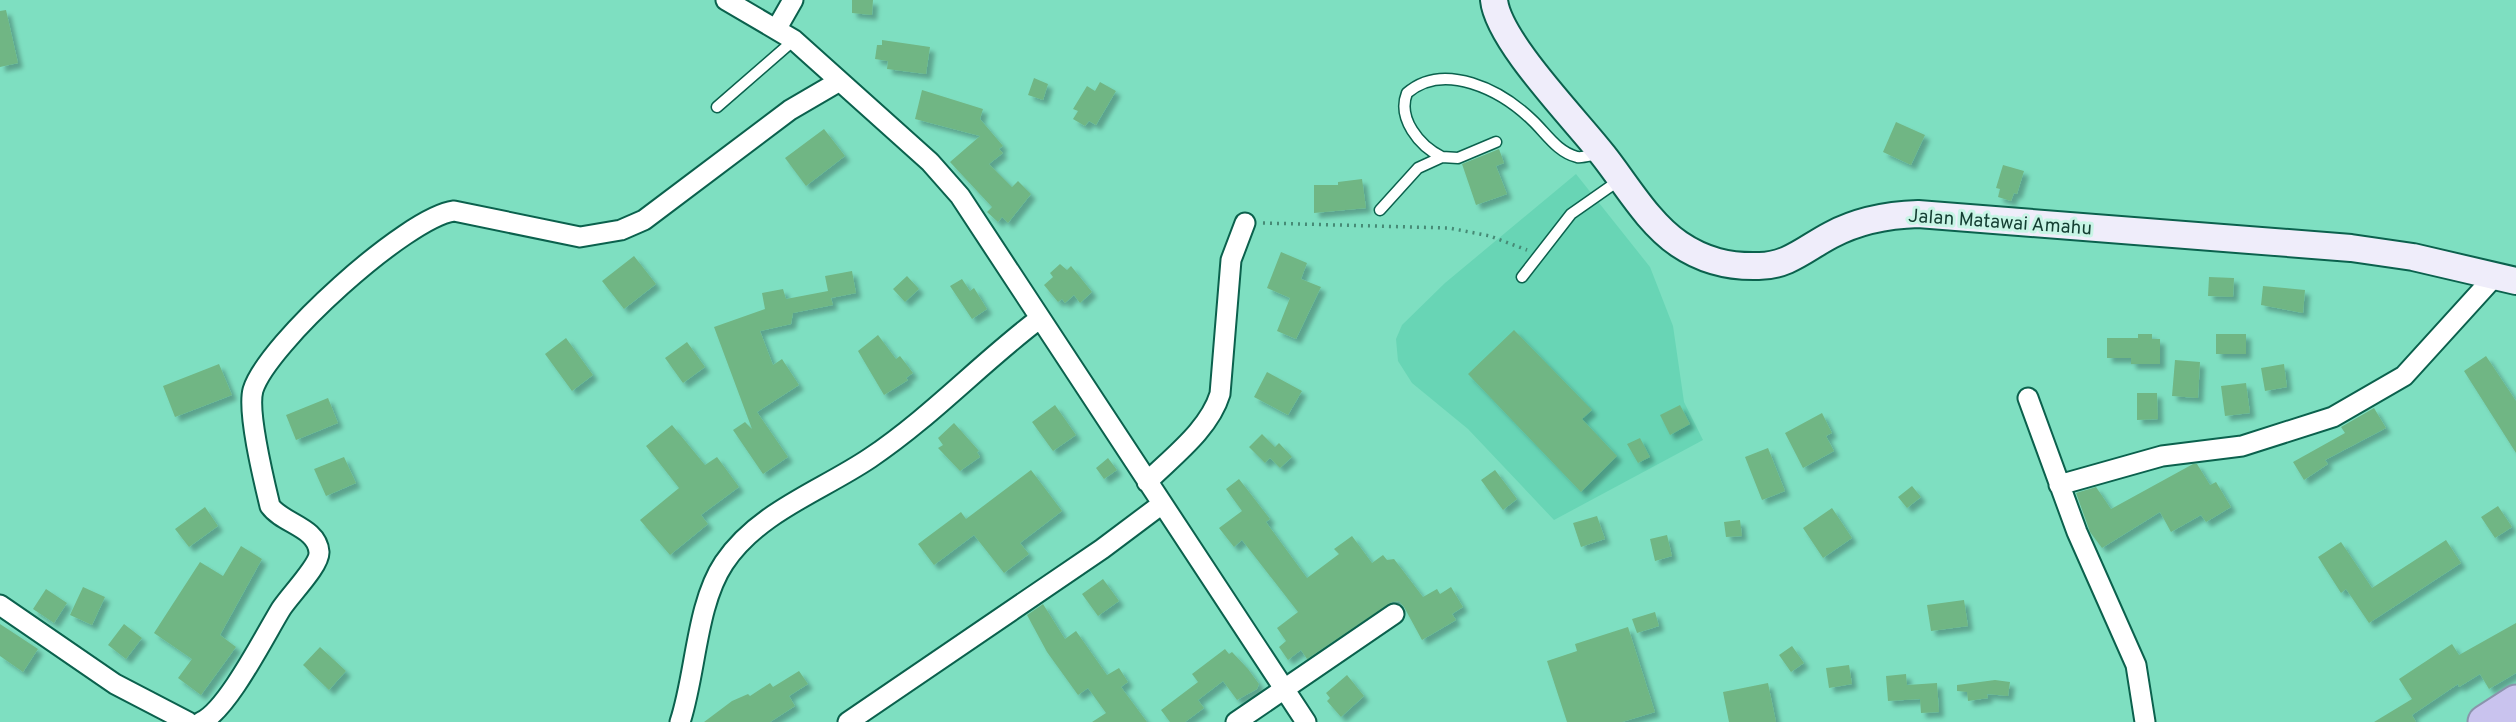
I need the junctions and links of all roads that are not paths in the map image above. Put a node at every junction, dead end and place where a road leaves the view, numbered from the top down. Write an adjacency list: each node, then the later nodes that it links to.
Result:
1 (726, 0): 4 (street)
2 (793, 0): 4 (street)
3 (1494, 0): 10 (main road, Jalan Matawai Amahu)
4 (776, 28): 5 (street)
5 (793, 40): 6 (street); 7 (lane)
6 (838, 82): 18 (street); 29 (street)
7 (718, 107)
8 (1496, 142): 11 (lane)
9 (1427, 149): 10 (lane); 11 (lane); 12 (lane)
10 (1602, 153): 13 (main road, Jalan Matawai Amahu)
11 (1442, 157): 12 (lane)
12 (1418, 169): 14 (lane)
13 (1621, 178): 16 (lane); 17 (main road, Jalan Matawai Amahu)
14 (1381, 210)
15 (1245, 223): 20 (street)
16 (1522, 277)
17 (2505, 279): 21 (street)
18 (1039, 319): 20 (street); 27 (street)
19 (2028, 398): 21 (street)
20 (1147, 482): 22 (street)
21 (2059, 485): 33 (street)
22 (1163, 504): 25 (street); 30 (street)
23 (0, 606): 28 (street)
24 (1394, 614): 25 (street)
25 (1284, 687): 31 (street); 32 (street)
26 (2516, 702): 34 (highway)
27 (686, 717)
28 (188, 722)
29 (201, 722)
30 (848, 722)
31 (1236, 722)
32 (1306, 722)
33 (2145, 722)
34 (2486, 722)

